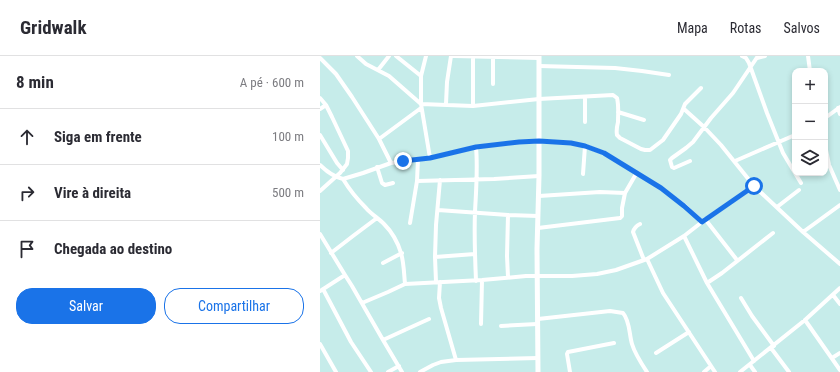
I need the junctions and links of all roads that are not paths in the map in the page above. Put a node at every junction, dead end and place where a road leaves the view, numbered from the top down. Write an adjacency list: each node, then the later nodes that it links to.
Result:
1 (357, 56): 18 (street)
2 (388, 56): 18 (street)
3 (396, 56): 20 (street)
4 (426, 56): 20 (street)
5 (453, 56): 6 (street); 26 (street)
6 (473, 56): 7 (street); 29 (street)
7 (482, 56): 11 (street)
8 (742, 56): 16 (street)
9 (765, 56): 13 (street)
10 (808, 56): 17 (street)
11 (493, 57): 12 (street); 21 (street)
12 (539, 57): 15 (street)
13 (758, 57): 16 (street)
14 (320, 58): 41 (street)
15 (540, 66): 19 (street); 25 (street)
16 (750, 67): 38 (street); 43 (street)
17 (810, 68)
18 (378, 70): 28 (street)
19 (669, 75)
20 (422, 76): 28 (street)
21 (493, 84)
22 (701, 88): 32 (street)
23 (585, 97): 25 (street); 33 (street); 37 (street)
24 (320, 98): 27 (street)
25 (539, 99): 29 (street); 42 (street)
26 (446, 104): 28 (street); 29 (street)
27 (326, 105): 30 (street); 54 (street)
28 (421, 106): 41 (street); 46 (street)
29 (473, 106)
30 (320, 108)
31 (839, 108): 34 (street); 35 (street)
32 (684, 109): 33 (street); 38 (street)
33 (618, 112): 36 (street)
34 (840, 114)
35 (828, 116)
36 (644, 120)
37 (585, 122)
38 (704, 127): 49 (street); 50 (street)
39 (320, 135): 54 (street)
40 (792, 136): 43 (street)
41 (378, 139): 51 (street)
42 (539, 141): 44 (street); 45 (street); 57 (street)
43 (778, 142): 50 (street); 64 (street)
44 (585, 146): 55 (street); 56 (street)
45 (476, 147): 46 (street); 60 (street)
46 (430, 158): 47 (street)
47 (418, 159): 51 (street); 62 (street)
48 (828, 160): 67 (street)
49 (690, 161)
50 (735, 161): 65 (street)
51 (392, 162): 53 (street)
52 (321, 168): 58 (street)
53 (377, 168): 59 (street); 63 (street)
54 (343, 170): 58 (street)
55 (583, 174)
56 (636, 174): 69 (street); 78 (street)
57 (539, 176): 60 (street); 70 (street)
58 (336, 177): 59 (street); 68 (street)
59 (343, 179): 77 (street)
60 (477, 179): 61 (street); 74 (street)
61 (440, 180): 62 (street); 73 (street)
62 (417, 181): 79 (street)
63 (393, 183)
64 (801, 183)
65 (754, 186): 72 (street); 78 (street)
66 (798, 190): 72 (street)
67 (840, 190)
68 (320, 191)
69 (625, 193): 70 (street); 81 (street)
70 (538, 196): 76 (street)
71 (840, 205): 82 (street)
72 (777, 207): 82 (street)
73 (438, 210): 74 (street); 89 (street)
74 (475, 212): 75 (street); 88 (street)
75 (508, 215): 76 (street); 96 (street)
76 (538, 216): 81 (street)
77 (377, 218): 86 (street); 87 (street)
78 (703, 221): 85 (street); 91 (street)
79 (410, 223)
80 (640, 224): 90 (street)
81 (538, 228): 95 (street)
82 (803, 232): 93 (street)
83 (773, 233): 91 (street)
84 (320, 234): 86 (street)
85 (684, 236): 90 (street); 100 (street)
86 (331, 253): 94 (street)
87 (402, 254): 92 (street); 101 (street)
88 (475, 254): 89 (street); 97 (street)
89 (435, 257): 99 (street)
90 (645, 259): 95 (street); 113 (street)
91 (737, 260): 100 (street)
92 (383, 263)
93 (840, 264)
94 (345, 275): 103 (street); 106 (street)
95 (537, 275): 96 (street); 110 (street)
96 (508, 277): 98 (street)
97 (476, 280): 98 (street); 99 (street)
98 (482, 280): 111 (street)
99 (438, 282): 101 (street); 122 (street)
100 (707, 283): 123 (street)
101 (405, 284): 106 (street)
102 (840, 288): 104 (street)
103 (322, 290): 128 (street)
104 (833, 295): 107 (street); 109 (street)
105 (741, 298): 117 (street)
106 (362, 303): 114 (street)
107 (840, 304)
108 (429, 319): 114 (street)
109 (805, 320): 117 (street); 121 (street)
110 (538, 322): 112 (street); 120 (street); 134 (street)
111 (481, 324)
112 (502, 326)
113 (689, 332): 119 (street); 125 (street)
114 (383, 340): 124 (street)
115 (614, 343): 133 (street)
116 (320, 344): 127 (street)
117 (772, 347): 123 (street); 139 (street)
118 (840, 352): 121 (street)
119 (656, 353)
120 (538, 358): 122 (street); 132 (street)
121 (832, 358): 126 (street)
122 (456, 360): 131 (street)
123 (752, 363): 137 (street); 138 (street)
124 (399, 366): 129 (street); 130 (street)
125 (711, 366): 135 (street); 136 (street)
126 (840, 370)
127 (336, 372)
128 (371, 372)
129 (388, 372)
130 (402, 372)
131 (420, 372)
132 (538, 372)
133 (570, 372)
134 (647, 372)
135 (704, 372)
136 (715, 372)
137 (740, 372)
138 (755, 372)
139 (789, 372)

